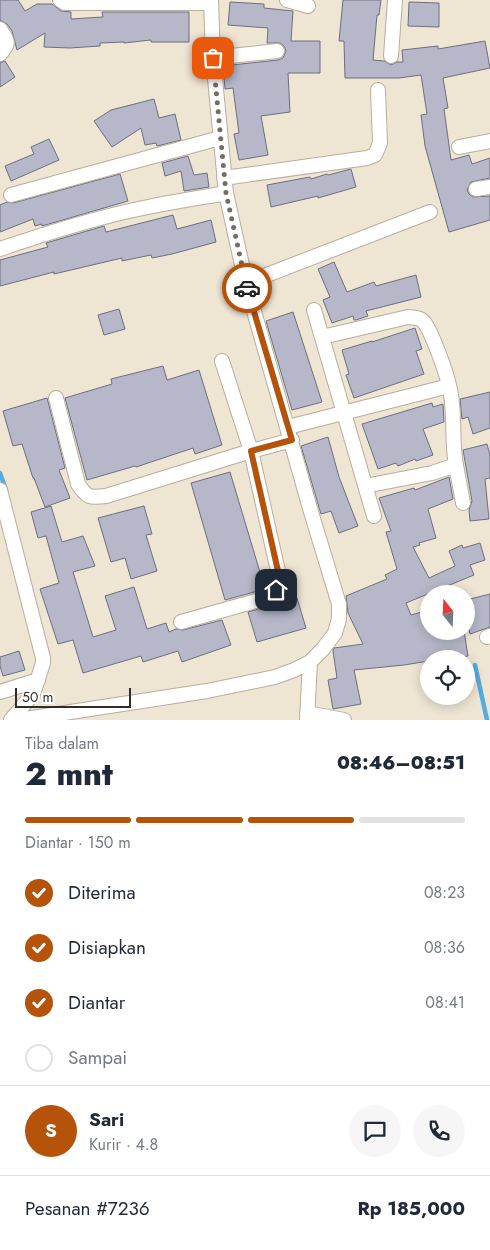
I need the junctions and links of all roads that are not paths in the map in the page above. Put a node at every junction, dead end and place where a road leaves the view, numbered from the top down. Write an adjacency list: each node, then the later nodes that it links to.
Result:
1 (60, 0): 4 (street)
2 (287, 0): 5 (street)
3 (396, 0): 9 (street)
4 (211, 1): 10 (street)
5 (308, 6)
6 (0, 29): 8 (street)
7 (277, 51): 10 (street)
8 (0, 54)
9 (391, 56)
10 (213, 58): 12 (street)
11 (378, 90): 15 (street)
12 (220, 138): 15 (street); 19 (street)
13 (490, 141): 14 (street)
14 (459, 147)
15 (224, 178): 18 (street)
16 (490, 186): 17 (street)
17 (476, 189)
18 (226, 193): 21 (street); 22 (street)
19 (11, 195)
20 (430, 212): 22 (street)
21 (0, 249)
22 (246, 283): 29 (street)
23 (314, 310): 24 (street)
24 (322, 337): 26 (street); 28 (street)
25 (222, 361): 30 (street)
26 (449, 386): 28 (street); 31 (street)
27 (56, 398): 30 (street)
28 (344, 414): 29 (street); 32 (street)
29 (290, 433): 30 (street); 37 (street)
30 (251, 451): 36 (street)
31 (456, 465): 32 (street); 34 (street)
32 (365, 486): 35 (street)
33 (0, 490): 38 (street)
34 (463, 503)
35 (374, 516)
36 (181, 622)
37 (310, 662): 40 (street); 41 (street)
38 (38, 680): 39 (street); 42 (street)
39 (0, 692)
40 (307, 716): 43 (street)
41 (28, 719)
42 (11, 720)
43 (344, 720)

